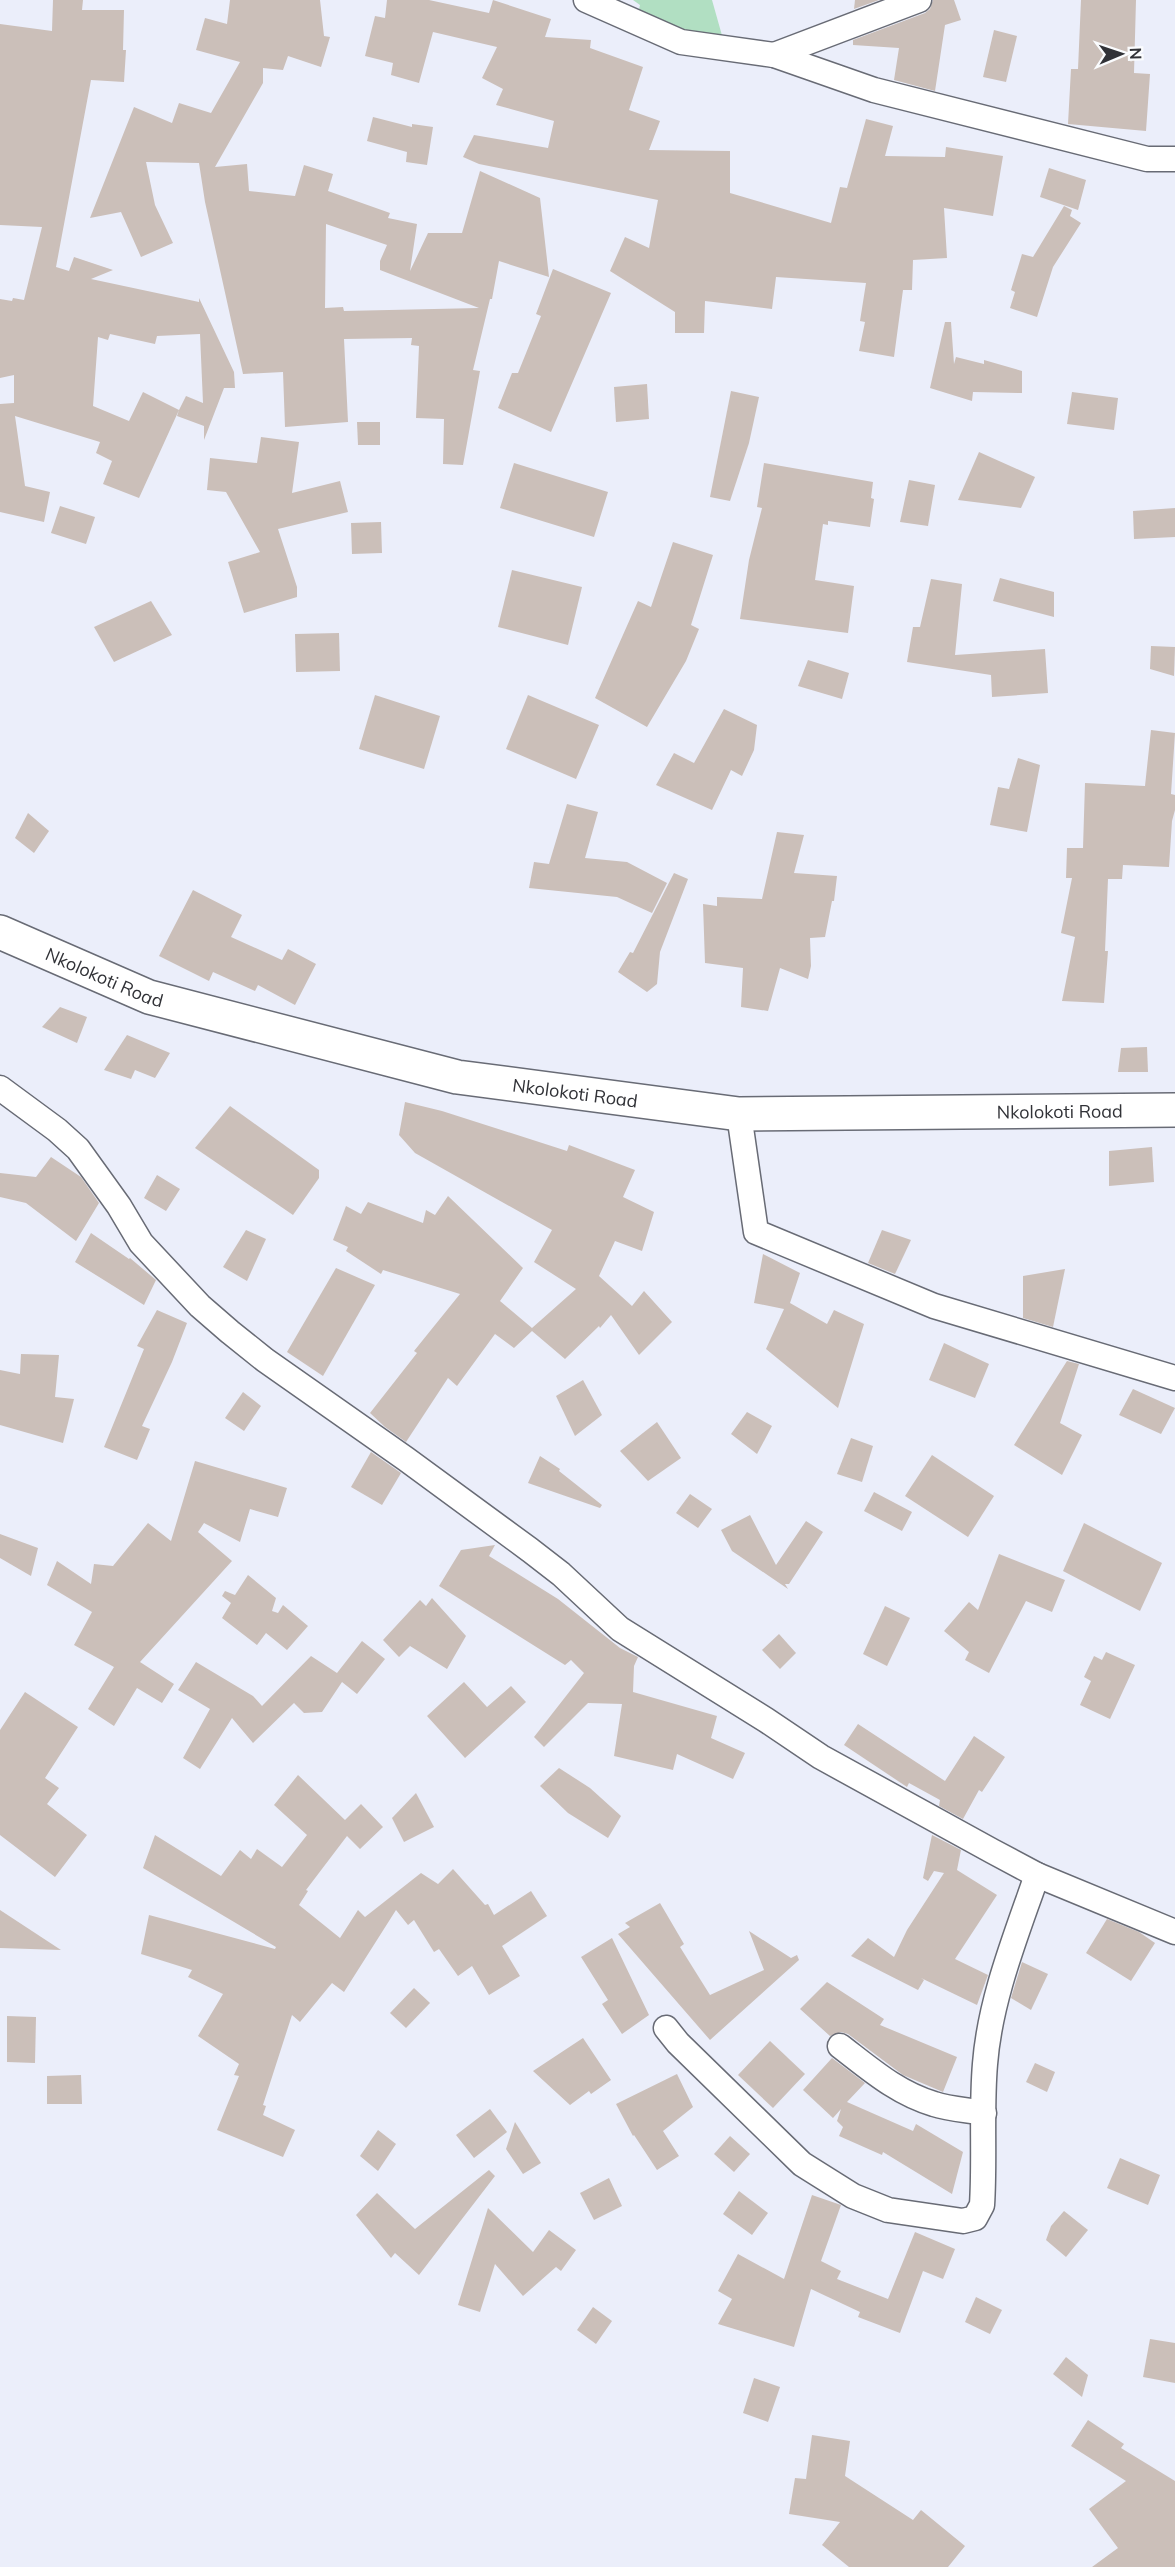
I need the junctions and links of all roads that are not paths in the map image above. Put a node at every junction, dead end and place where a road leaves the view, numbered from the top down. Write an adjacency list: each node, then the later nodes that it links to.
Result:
1 (586, 0): 3 (street)
2 (919, 0): 3 (street)
3 (774, 55): 4 (street)
4 (1175, 159)
5 (0, 932): 8 (main road, Nkolokoti Road)
6 (0, 1088): 10 (street)
7 (1175, 1110): 8 (main road, Nkolokoti Road)
8 (739, 1114): 9 (street)
9 (1175, 1378)
10 (1037, 1875): 11 (street); 14 (street)
11 (1175, 1932)
12 (666, 2028): 14 (street)
13 (840, 2046): 14 (street)
14 (984, 2113)

